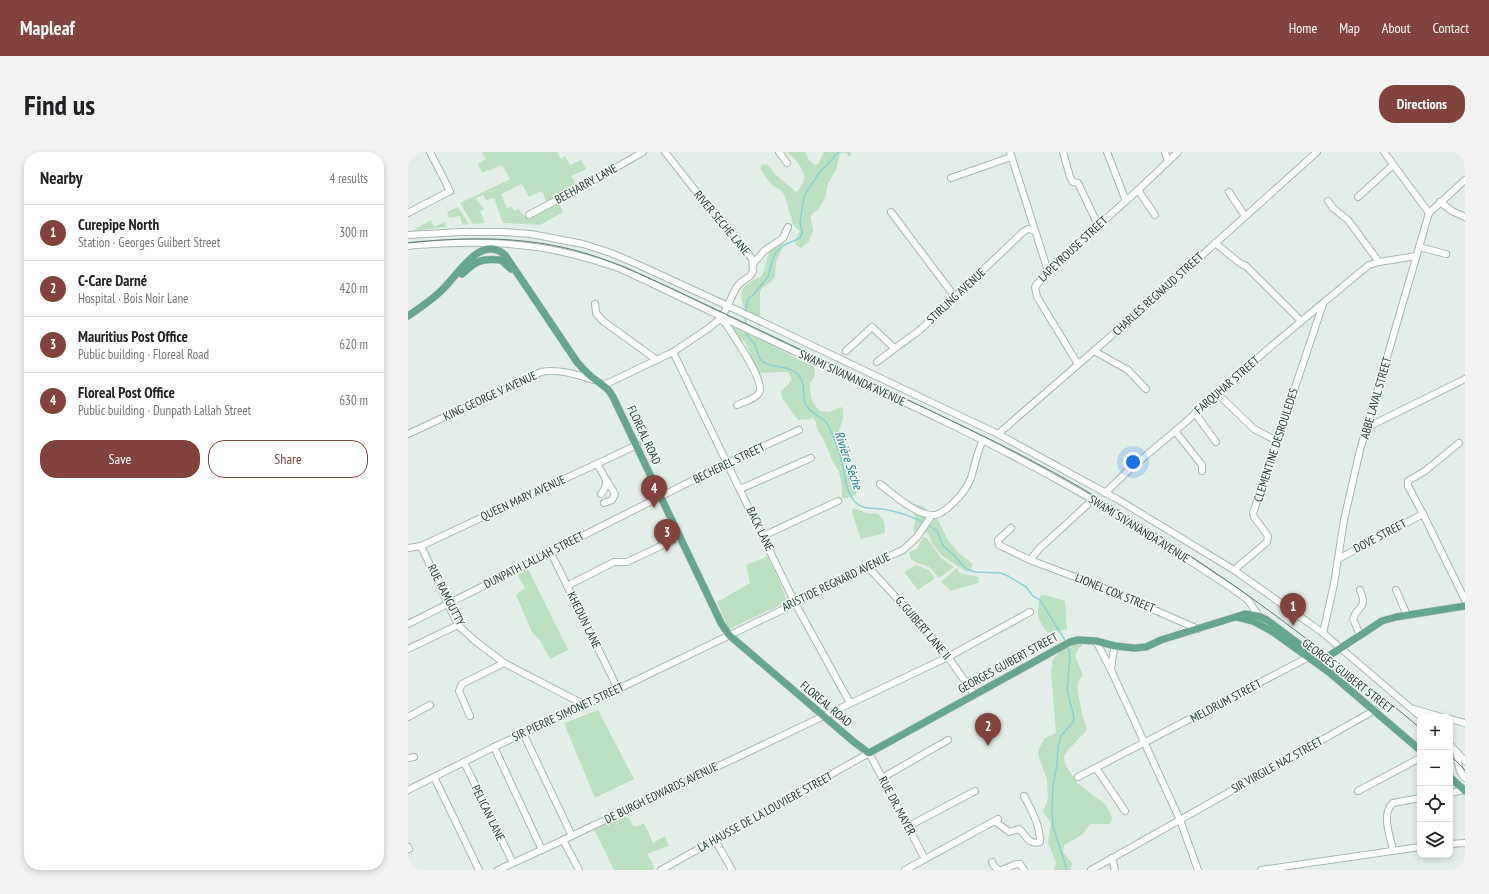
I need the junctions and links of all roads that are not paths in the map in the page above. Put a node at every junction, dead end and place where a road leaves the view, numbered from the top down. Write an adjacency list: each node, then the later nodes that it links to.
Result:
1 (438, 152): 11 (street)
2 (643, 152): 27 (street, BEEHARRY LANE)
3 (665, 152): 41 (street, RIVER SECHE LANE)
4 (779, 152): 14 (street)
5 (1063, 152): 31 (street)
6 (1107, 152): 21 (street)
7 (1165, 152): 13 (street)
8 (1178, 152): 13 (street, LAPEYROUSE STREET)
9 (1316, 152): 29 (street, CHARLES REGNAUD STREET)
10 (1384, 152): 15 (street)
11 (431, 154): 25 (street)
12 (1010, 154): 16 (street); 33 (street)
13 (1168, 161): 18 (street, LAPEYROUSE STREET)
14 (787, 163)
15 (1393, 165): 20 (street); 26 (street)
16 (951, 178)
17 (1465, 180): 23 (street)
18 (1138, 190): 21 (street, LAPEYROUSE STREET); 28 (street)
19 (1229, 192): 29 (street)
20 (1358, 196)
21 (1126, 200): 31 (street, LAPEYROUSE STREET)
22 (1328, 201): 40 (street)
23 (1440, 202): 26 (street); 30 (street)
24 (891, 212): 43 (street)
25 (408, 213)
26 (1428, 213): 37 (street, ABBE LAVAL STREET)
27 (529, 215)
28 (1155, 215)
29 (1245, 216): 35 (street, CHARLES REGNAUD STREET)
30 (1465, 217)
31 (1098, 225): 42 (street, LAPEYROUSE STREET)
32 (788, 227): 41 (street)
33 (1034, 230): 42 (street); 43 (street, STIRLING AVENUE)
34 (408, 235): 46 (street)
35 (1215, 243): 49 (street); 52 (street, CHARLES REGNAUD STREET)
36 (408, 246): 48 (street, SWAMI SIVANANDA AVENUE)
37 (1419, 247): 38 (street); 39 (street, ABBE LAVAL STREET)
38 (1446, 254)
39 (1416, 256): 40 (street, FARQUHAR STREET); 64 (street, ABBE LAVAL STREET)
40 (1379, 262): 45 (street, FARQUHAR STREET)
41 (753, 264): 46 (street, RIVER SECHE LANE)
42 (1048, 271): 56 (street, LAPEYROUSE STREET)
43 (955, 297): 50 (street, STIRLING AVENUE)
44 (595, 304): 54 (street)
45 (1323, 304): 49 (street, FARQUHAR STREET); 70 (street, CLEMENTINE DESROULEDES)
46 (731, 307): 48 (street, RIVER SECHE LANE); 68 (street)
47 (408, 316): 58 (main road, FLOREAL ROAD)
48 (721, 318): 53 (street); 62 (street); 69 (street, SWAMI SIVANANDA AVENUE)
49 (1301, 321): 61 (street, FARQUHAR STREET)
50 (894, 348): 51 (street); 55 (street, STIRLING AVENUE)
51 (846, 350)
52 (1094, 350): 56 (street, CHARLES REGNAUD STREET); 60 (street)
53 (673, 352): 54 (street); 75 (street, BACK LANE)
54 (657, 360): 59 (street)
55 (877, 362)
56 (1078, 364): 68 (street, CHARLES REGNAUD STREET)
57 (1465, 378): 64 (street)
58 (597, 381): 59 (main road, FLOREAL ROAD); 67 (street, KING GEORGE V AVENUE)
59 (604, 386): 73 (main road, FLOREAL ROAD)
60 (1146, 389)
61 (1218, 394): 63 (street, FARQUHAR STREET); 70 (street)
62 (737, 405)
63 (1195, 413): 66 (street, FARQUHAR STREET); 71 (street)
64 (1368, 427): 95 (street, ABBE LAVAL STREET)
65 (799, 430): 75 (street, BECHEREL STREET)
66 (1175, 431): 77 (street); 81 (street, FARQUHAR STREET)
67 (408, 434)
68 (998, 434): 81 (street)
69 (983, 440): 88 (street); 105 (street, SWAMI SIVANANDA AVENUE)
70 (1277, 440): 98 (street, CLEMENTINE DESROULEDES)
71 (1216, 442)
72 (1459, 444): 87 (street)
73 (637, 445): 76 (street, QUEEN MARY AVENUE); 83 (main road, FLOREAL ROAD)
74 (811, 458): 80 (street)
75 (727, 463): 80 (street, BACK LANE); 83 (street, BECHEREL STREET)
76 (597, 464): 78 (street); 92 (street, QUEEN MARY AVENUE)
77 (1202, 471)
78 (606, 479): 82 (street); 85 (street)
79 (880, 484): 88 (street)
80 (740, 489): 90 (street, BACK LANE)
81 (1105, 493): 98 (street)
82 (601, 494)
83 (660, 497): 91 (main road, FLOREAL ROAD); 94 (street, DUNPATH LALLAH STREET)
84 (838, 502): 90 (street)
85 (604, 503)
86 (1087, 505): 96 (street)
87 (1423, 514): 95 (street, DOVE STREET); 102 (street)
88 (930, 516): 97 (street, ARISTIDE REGNARD AVENUE)
89 (1011, 528): 96 (street, LIONEL COX STREET)
90 (763, 536): 104 (street, BACK LANE)
91 (680, 537): 99 (street); 117 (main road, FLOREAL ROAD)
92 (421, 546): 93 (street, QUEEN MARY AVENUE); 103 (street, RUE RAMGUTTY)
93 (408, 548)
94 (550, 551): 99 (street, KHEDUN LANE); 103 (street, DUNPATH LALLAH STREET)
95 (1338, 559): 116 (street, ABBE LAVAL STREET)
96 (1030, 560): 114 (street, LIONEL COX STREET)
97 (867, 566): 104 (street, ARISTIDE REGNARD AVENUE); 123 (street, G. GUIBERT LANE II)
98 (1234, 570): 116 (street)
99 (567, 586): 127 (street, KHEDUN LANE)
100 (1360, 590): 118 (street)
101 (1396, 590): 109 (street)
102 (1465, 600)
103 (448, 603): 112 (street, DUNPATH LALLAH STREET); 113 (street, RUE RAMGUTTY)
104 (795, 603): 117 (street, ARISTIDE REGNARD AVENUE); 129 (street, BACK LANE)
105 (1251, 605): 108 (street); 110 (street, SWAMI SIVANANDA AVENUE)
106 (1465, 606): 109 (main road)
107 (1030, 612): 123 (street, DE BURGH EDWARDS AVENUE)
108 (1244, 614): 110 (main road, GEORGES GUIBERT STREET); 111 (main road, GEORGES GUIBERT STREET)
109 (1407, 615): 118 (main road)
110 (1258, 616): 115 (street, SWAMI SIVANANDA AVENUE); 122 (main road, GEORGES GUIBERT STREET)
111 (1236, 617): 114 (main road, GEORGES GUIBERT STREET); 115 (main road, GEORGES GUIBERT STREET)
112 (408, 624)
113 (458, 625): 121 (street); 125 (street, RUE RAMGUTTY)
114 (1198, 629): 120 (main road, GEORGES GUIBERT STREET)
115 (1273, 632): 124 (main road, GEORGES GUIBERT STREET)
116 (1323, 633): 122 (street)
117 (729, 635): 127 (street, SIR PIERRE SIMONET STREET); 137 (main road, FLOREAL ROAD)
118 (1360, 635): 122 (main road)
119 (1096, 641): 120 (main road, GEORGES GUIBERT STREET); 126 (street); 128 (main road, GEORGES GUIBERT STREET)
120 (1116, 646): 126 (street)
121 (408, 649)
122 (1340, 649): 132 (street)
123 (948, 657): 128 (street, G. GUIBERT LANE II); 129 (street, DE BURGH EDWARDS AVENUE)
124 (1307, 658): 133 (main road, GEORGES GUIBERT STREET); 143 (street, MELDRUM STREET)
125 (504, 663): 131 (street, RUE RAMGUTTY); 136 (street)
126 (1111, 670): 143 (street)
127 (618, 689): 131 (street, SIR PIERRE SIMONET STREET)
128 (974, 694): 148 (main road, GEORGES GUIBERT STREET)
129 (850, 703): 137 (street, DE BURGH EDWARDS AVENUE)
130 (430, 705): 138 (street)
131 (585, 705): 141 (street, SIR PIERRE SIMONET STREET)
132 (1412, 709): 134 (street); 135 (street)
133 (1375, 710): 145 (main road, GEORGES GUIBERT STREET); 166 (street, SIR VIRGILE NAZ STREET)
134 (1418, 714)
135 (1431, 714)
136 (470, 716)
137 (823, 716): 148 (main road, FLOREAL ROAD); 168 (street, DE BURGH EDWARDS AVENUE)
138 (408, 717)
139 (1453, 720): 140 (street)
140 (1465, 723)
141 (523, 733): 144 (street, SIR PIERRE SIMONET STREET); 168 (street)
142 (948, 740): 155 (street)
143 (1145, 743): 152 (street, MELDRUM STREET); 166 (street)
144 (494, 747): 151 (street, SIR PIERRE SIMONET STREET); 174 (street)
145 (1417, 747)
146 (1453, 748): 147 (street)
147 (1457, 752): 150 (street); 156 (street)
148 (869, 753): 155 (street, RUE DR. MAYER); 170 (street, LA HAUSSE DE LA LOUVIERE STREET)
149 (1417, 760): 160 (street)
150 (1465, 761)
151 (464, 762): 154 (street, SIR PIERRE SIMONET STREET); 179 (street, PELICAN LANE)
152 (1096, 768): 153 (street, MELDRUM STREET); 165 (street)
153 (1078, 777)
154 (434, 778): 158 (street, SIR PIERRE SIMONET STREET); 182 (street)
155 (882, 778): 167 (street, RUE DR. MAYER)
156 (1465, 778)
157 (1453, 781): 161 (main road)
158 (408, 790)
159 (975, 791): 167 (street)
160 (1358, 791)
161 (1464, 791): 162 (street)
162 (1453, 793)
163 (1024, 796): 177 (street)
164 (1417, 799): 175 (street)
165 (1125, 811)
166 (1180, 820): 176 (street, SIR VIRGILE NAZ STREET); 192 (street)
167 (908, 827): 177 (street, RUE DR. MAYER)
168 (572, 836): 169 (street, DE BURGH EDWARDS AVENUE)
169 (563, 840): 174 (street, DE BURGH EDWARDS AVENUE); 184 (street)
170 (715, 840): 185 (street, LA HAUSSE DE LA LOUVIERE STREET); 186 (street)
171 (1465, 843): 172 (street)
172 (1453, 844)
173 (1417, 847): 175 (street)
174 (542, 850): 179 (street, DE BURGH EDWARDS AVENUE)
175 (1393, 850): 180 (street)
176 (1112, 858): 190 (street, SIR VIRGILE NAZ STREET); 191 (street)
177 (925, 859): 187 (street)
178 (992, 862): 188 (street)
179 (513, 863): 183 (street, DE BURGH EDWARDS AVENUE)
180 (1290, 868): 181 (street)
181 (1272, 869): 193 (street)
182 (479, 870)
183 (498, 870)
184 (579, 870)
185 (661, 870)
186 (732, 870)
187 (905, 870)
188 (1001, 870): 189 (street)
189 (1024, 870)
190 (1091, 870)
191 (1115, 870)
192 (1198, 870)
193 (1261, 870)

